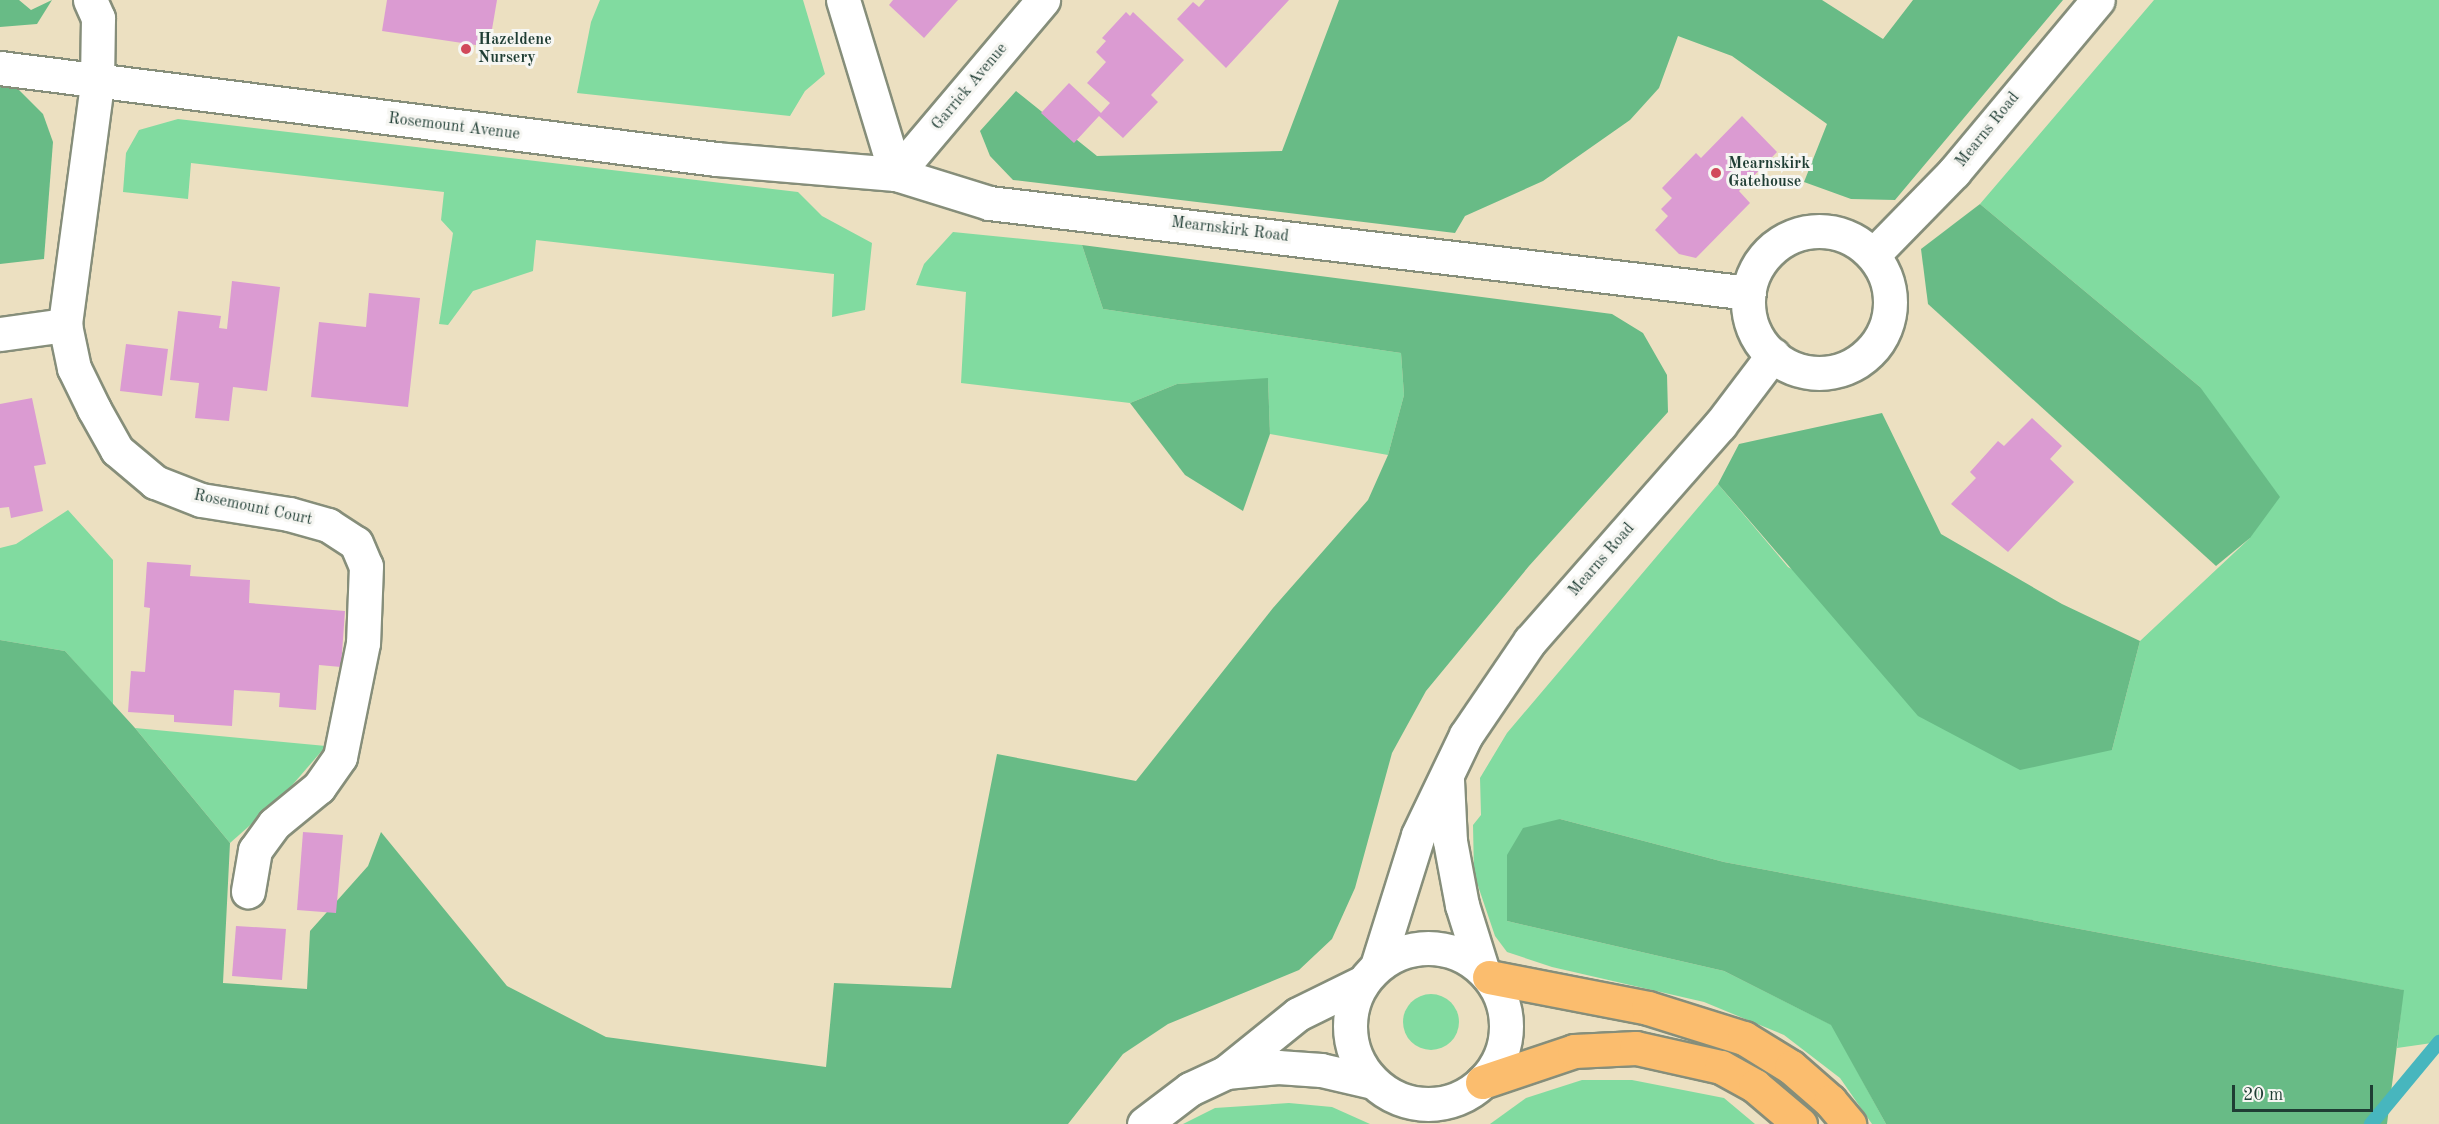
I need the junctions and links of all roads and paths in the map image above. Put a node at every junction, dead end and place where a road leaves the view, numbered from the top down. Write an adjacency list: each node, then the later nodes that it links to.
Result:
1 (90, 0): 6 (street)
2 (843, 0): 7 (street)
3 (1043, 0): 7 (street, Garrick Avenue)
4 (2098, 0): 8 (street, Mearns Road)
5 (0, 68): 6 (street, Rosemount Avenue)
6 (97, 84): 7 (street, Rosemount Avenue); 10 (street, Rosemount Court)
7 (896, 174): 9 (street, Mearnskirk Road)
8 (1873, 255): 9 (street); 12 (street)
9 (1749, 293): 12 (street)
10 (65, 325): 11 (street); 14 (street, Rosemount Court)
11 (0, 334)
12 (1773, 355): 13 (street, Mearns Road)
13 (1446, 775): 15 (street); 16 (street, Mearns Road)
14 (248, 891)
15 (1485, 973): 16 (street); 19 (street); 22 (highway)
16 (1370, 974): 17 (street); 18 (street)
17 (1226, 1072): 18 (street); 20 (street)
18 (1373, 1082): 19 (street)
19 (1482, 1082): 21 (highway)
20 (1144, 1124)
21 (1800, 1124)
22 (1849, 1124)

